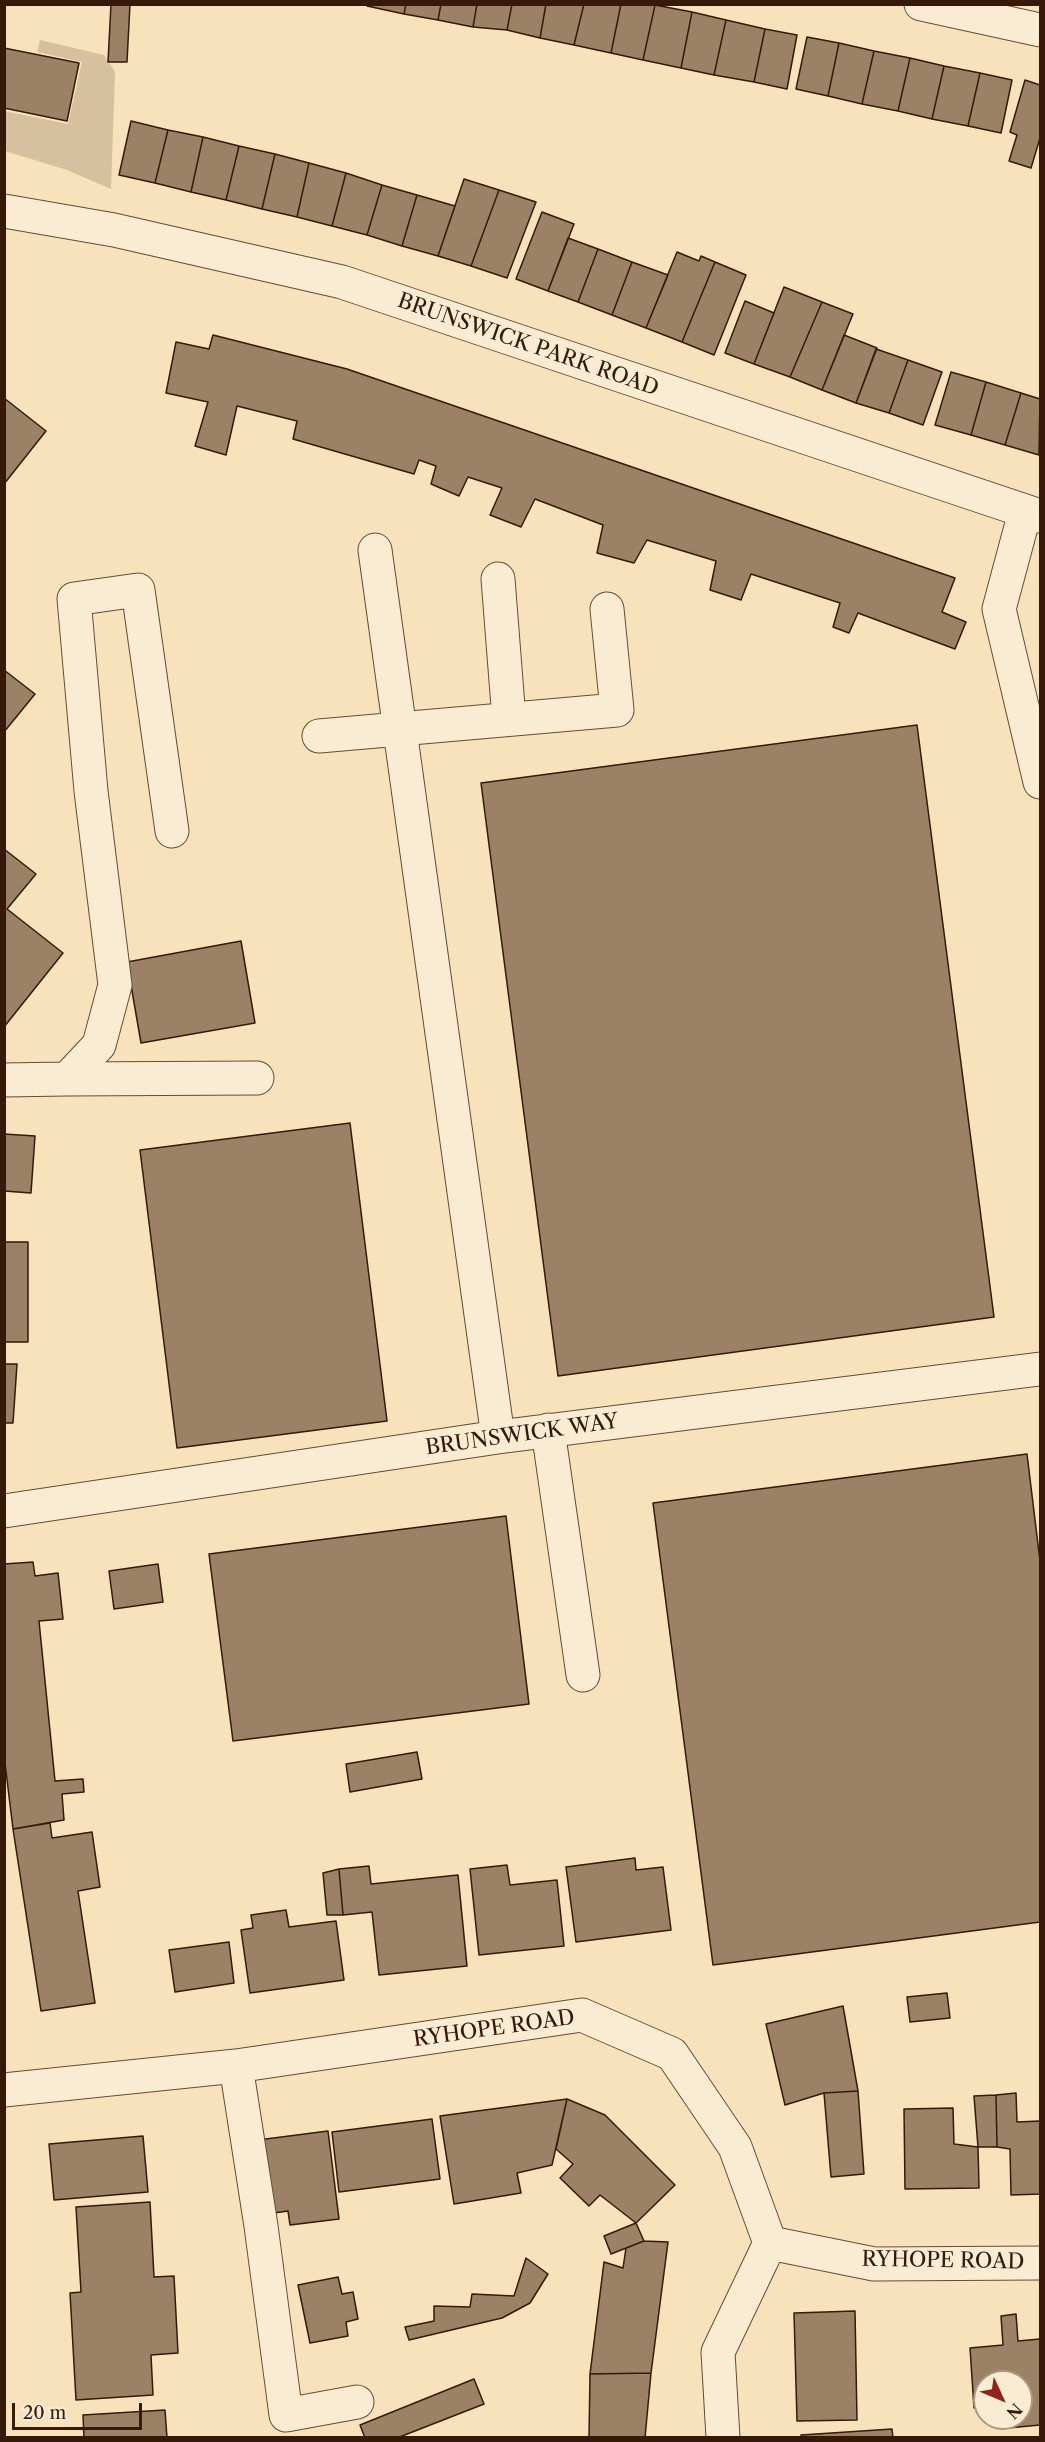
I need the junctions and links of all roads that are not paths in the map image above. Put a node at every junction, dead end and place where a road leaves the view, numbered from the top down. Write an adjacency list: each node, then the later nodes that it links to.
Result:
1 (921, 4): 2 (street)
2 (1041, 30)
3 (4, 211): 4 (street, BRUNSWICK PARK ROAD)
4 (1033, 514): 11 (street)
5 (375, 549): 9 (street)
6 (498, 579): 8 (street)
7 (607, 609): 8 (street)
8 (509, 719): 9 (street)
9 (399, 728): 10 (street); 18 (street)
10 (319, 736)
11 (1041, 782)
12 (172, 831): 14 (street)
13 (257, 1078): 14 (street)
14 (67, 1079): 15 (street)
15 (4, 1080)
16 (1041, 1370): 17 (street, BRUNSWICK WAY)
17 (548, 1430): 18 (street, BRUNSWICK WAY); 20 (street)
18 (498, 1437): 19 (street, BRUNSWICK WAY)
19 (4, 1511)
20 (583, 1676)
21 (236, 2066): 22 (street, RYHOPE ROAD); 23 (street, RYHOPE ROAD); 25 (street)
22 (4, 2090)
23 (770, 2243): 24 (street, RYHOPE ROAD); 26 (street)
24 (1041, 2263)
25 (357, 2402)
26 (723, 2438)

